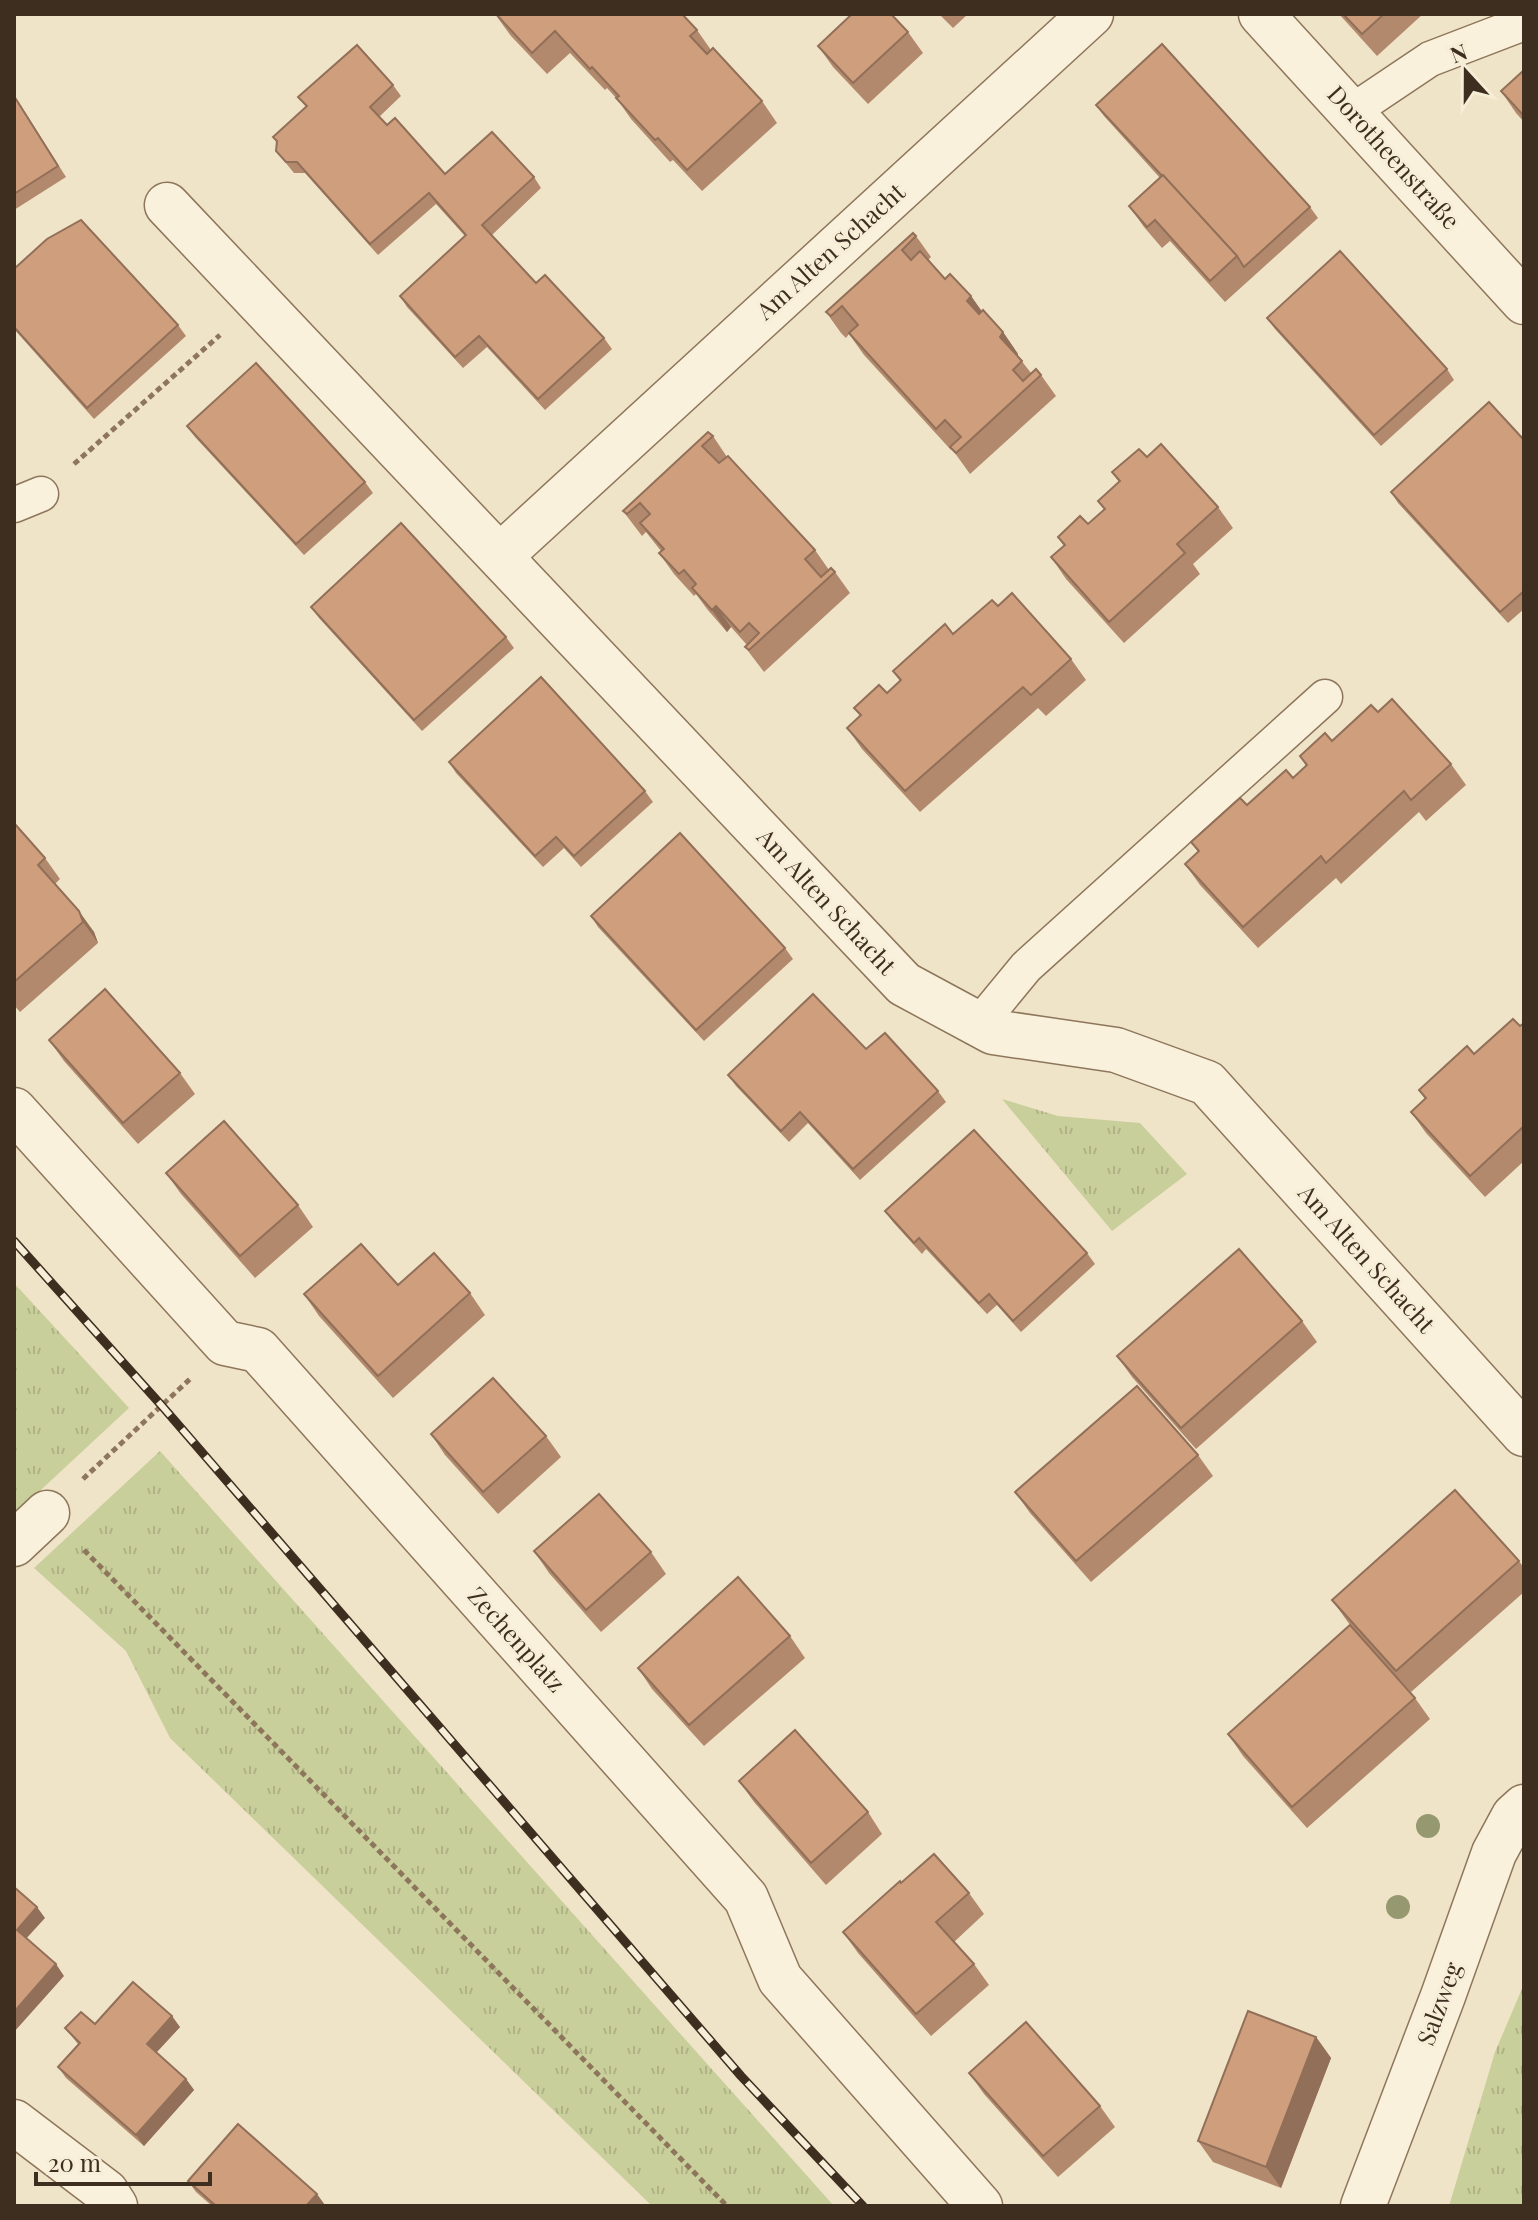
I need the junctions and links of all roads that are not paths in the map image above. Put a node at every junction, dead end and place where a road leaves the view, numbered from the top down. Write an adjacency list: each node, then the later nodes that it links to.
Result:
1 (1091, 14): 7 (street, Am Alten Schacht)
2 (1261, 14): 4 (street, Dorotheenstraße)
3 (1524, 23): 4 (lane)
4 (1351, 112): 6 (street, Dorotheenstraße)
5 (167, 205): 7 (street, Am Alten Schacht)
6 (1524, 302)
7 (500, 556): 9 (street, Am Alten Schacht)
8 (1325, 697): 9 (lane)
9 (979, 1024): 11 (street, Am Alten Schacht)
10 (14, 1110): 17 (street, Zechenplatz)
11 (1524, 1434)
12 (47, 1513): 13 (street)
13 (14, 1544)
14 (1524, 1807): 18 (street, Salzweg)
15 (14, 2122): 16 (street)
16 (115, 2206)
17 (980, 2206)
18 (1363, 2206)

